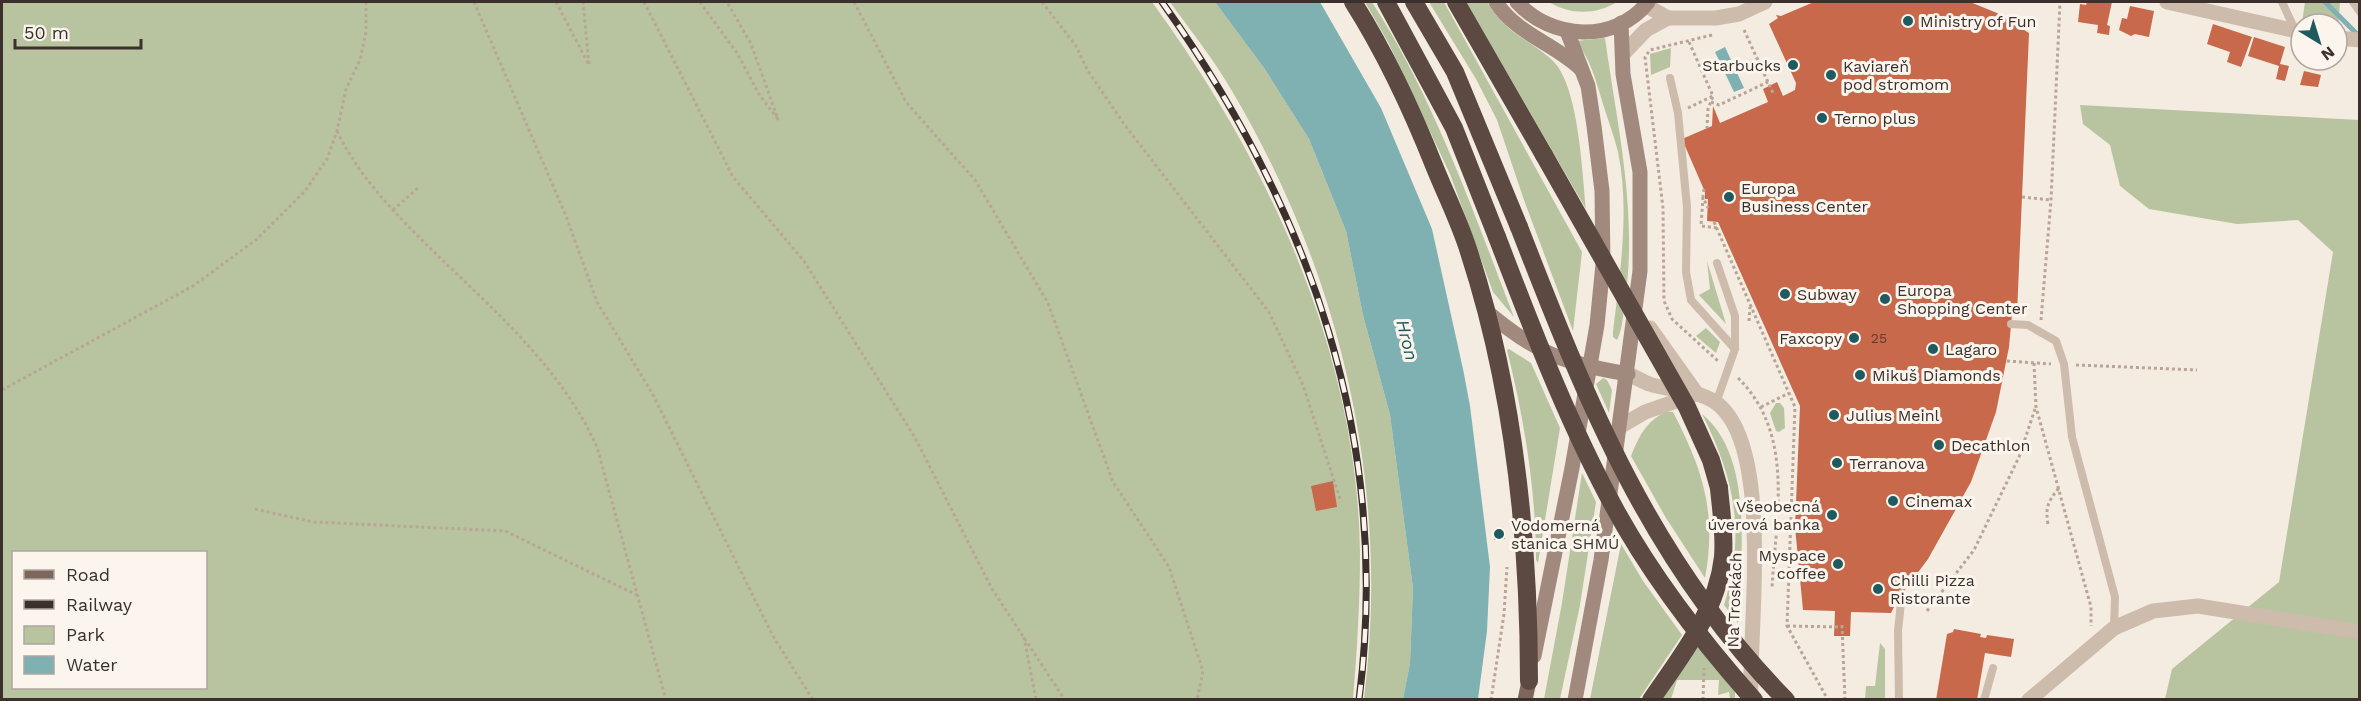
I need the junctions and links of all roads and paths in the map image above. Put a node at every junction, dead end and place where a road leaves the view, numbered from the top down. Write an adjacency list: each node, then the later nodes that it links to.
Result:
1 (366, 2): 37 (path)
2 (474, 2): 82 (path)
3 (556, 2): 4 (path)
4 (583, 2)
5 (644, 2): 78 (path)
6 (700, 2): 7 (path)
7 (727, 2)
8 (854, 2): 85 (path)
9 (1042, 2): 67 (path)
10 (1353, 2): 49 (highway)
11 (1386, 2): 90 (highway, bridge)
12 (1414, 2): 91 (highway, bridge)
13 (1456, 2): 89 (highway, bridge)
14 (1496, 2): 29 (main road)
15 (1517, 2): 26 (main road)
16 (1765, 2): 22 (street)
17 (2061, 2): 42 (path)
18 (2167, 2): 25 (street)
19 (2353, 2): 21 (lane)
20 (1646, 3): 22 (street); 23 (main road)
21 (2360, 12)
22 (1668, 18): 28 (street)
23 (1621, 23): 26 (main road); 28 (main road)
24 (1745, 30): 31 (path)
25 (2289, 30)
26 (1567, 31): 29 (main road)
27 (1689, 42): 33 (path)
28 (1623, 54): 48 (main road)
29 (1583, 71): 56 (main road)
30 (1670, 78): 52 (lane)
31 (1768, 82): 32 (path); 34 (path)
32 (1773, 93)
33 (1713, 96): 34 (path); 35 (path)
34 (1711, 102): 36 (path)
35 (1691, 106)
36 (1707, 128)
37 (337, 131): 44 (path); 59 (path)
38 (418, 188): 44 (path)
39 (1704, 189): 40 (path)
40 (1703, 197): 43 (path); 46 (path)
41 (2022, 197): 42 (path)
42 (2052, 200): 51 (path)
43 (1708, 208)
44 (393, 210): 72 (path)
45 (1714, 222): 46 (path)
46 (1717, 228): 60 (path)
47 (1717, 263): 52 (lane)
48 (1636, 308): 58 (main road); 61 (street)
49 (1486, 310): 56 (main road); 80 (highway)
50 (2011, 324): 51 (lane)
51 (2040, 332): 55 (lane)
52 (1735, 349): 62 (lane)
53 (2007, 362): 54 (path)
54 (2034, 363): 55 (path); 64 (path)
55 (2064, 364): 57 (path); 75 (lane)
56 (1588, 367): 58 (main road); 80 (main road)
57 (2197, 370)
58 (1628, 374): 61 (street); 65 (main road)
59 (2, 390)
60 (1789, 393): 63 (path); 74 (path)
61 (1697, 394): 62 (street); 65 (street)
62 (1716, 403): 90 (street, Na Troskách)
63 (1761, 406)
64 (2036, 407): 66 (path); 73 (path)
65 (1621, 426): 88 (main road)
66 (2059, 488): 69 (path); 76 (path)
67 (1341, 502)
68 (255, 509): 72 (path)
69 (2048, 524)
70 (1507, 562): 86 (path)
71 (1902, 593): 94 (lane)
72 (637, 595): 81 (path)
73 (1927, 611)
74 (1787, 626): 92 (path); 93 (path)
75 (2114, 628): 77 (street); 96 (street)
76 (2089, 630)
77 (2360, 632)
78 (1023, 636): 83 (path); 84 (path)
79 (1993, 668): 95 (lane)
80 (1529, 681): 87 (main road)
81 (666, 699)
82 (813, 699)
83 (1036, 699)
84 (1065, 699)
85 (1197, 699)
86 (1491, 699)
87 (1525, 699)
88 (1575, 699)
89 (1651, 699)
90 (1752, 699)
91 (1786, 699)
92 (1828, 699)
93 (1845, 699)
94 (1899, 699)
95 (1984, 699)
96 (2029, 699)

